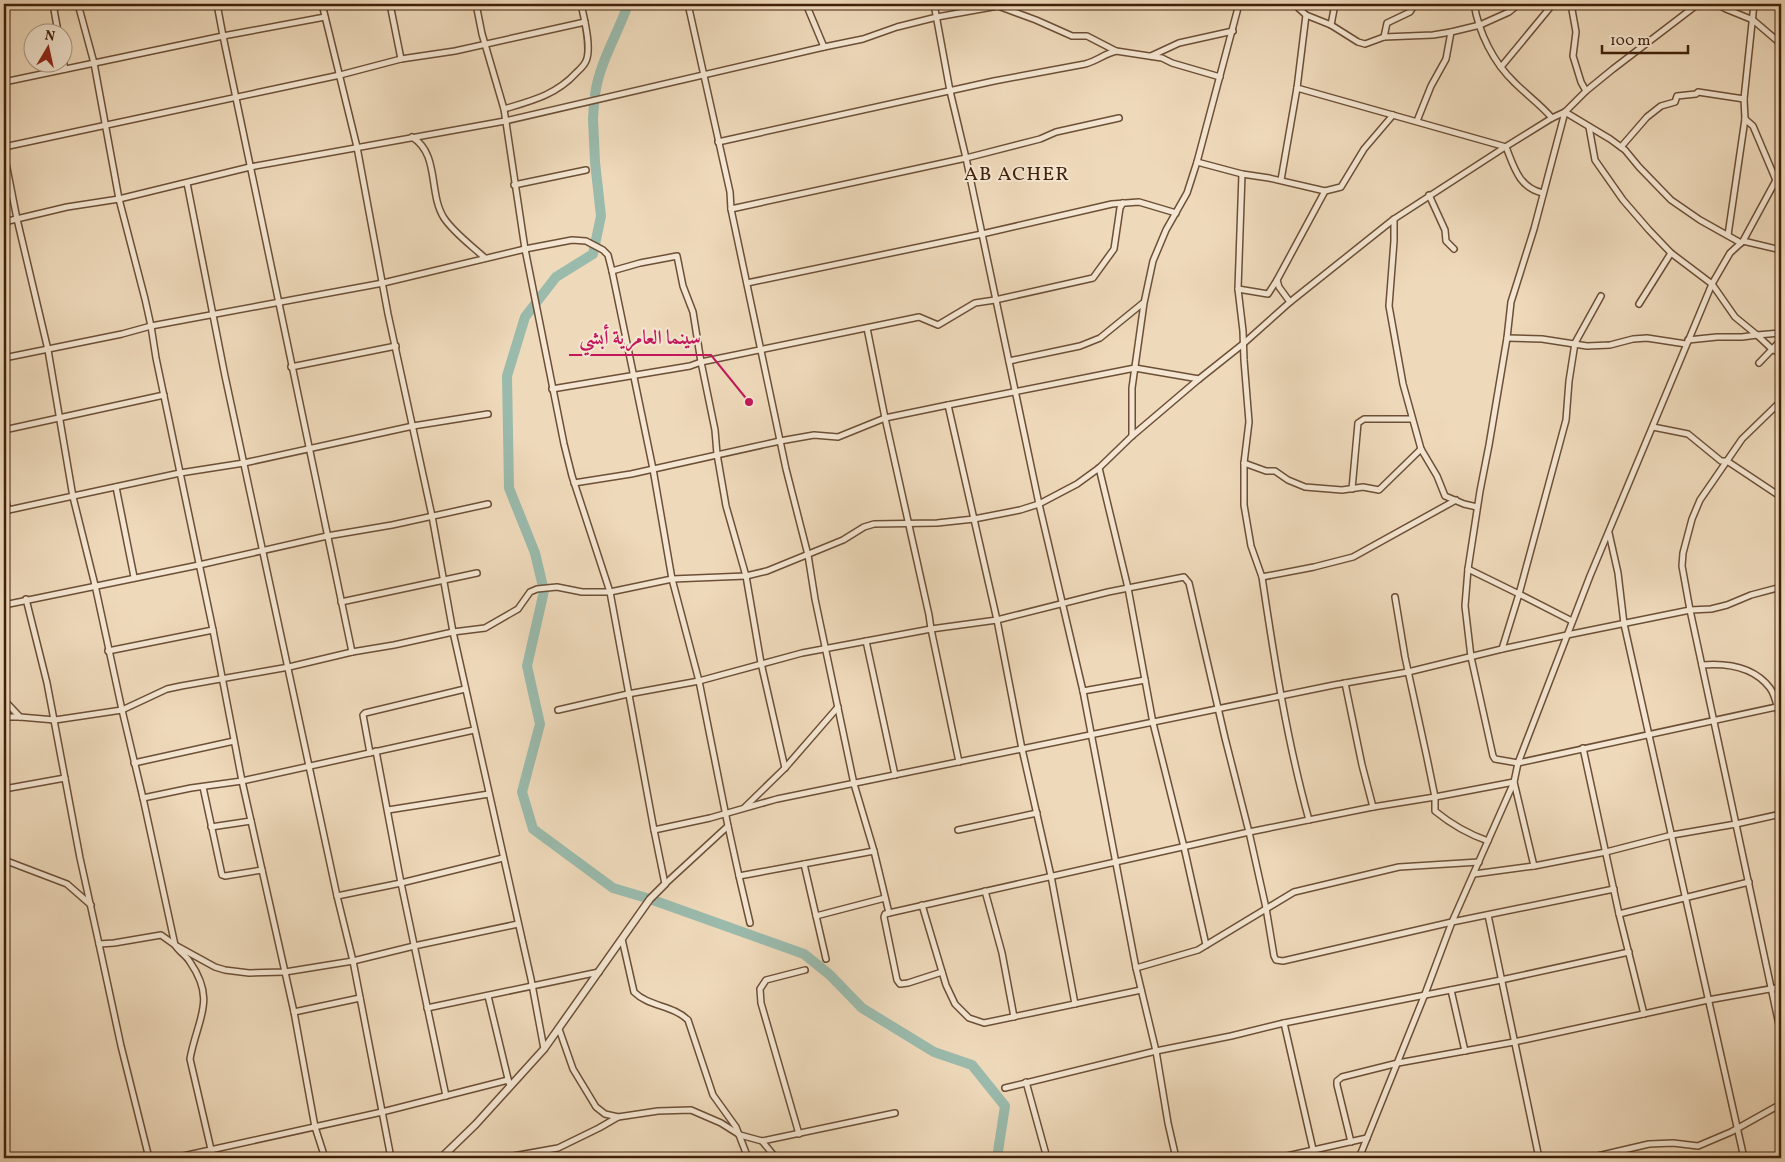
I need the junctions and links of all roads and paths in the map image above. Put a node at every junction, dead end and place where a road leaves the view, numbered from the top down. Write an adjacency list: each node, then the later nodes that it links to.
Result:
1 (53, 4): 29 (street)
2 (78, 4): 43 (street)
3 (217, 4): 35 (street)
4 (322, 4): 27 (street)
5 (390, 4): 42 (street)
6 (476, 4): 37 (street)
7 (581, 4): 30 (street)
8 (688, 4): 47 (street)
9 (806, 4): 39 (street)
10 (934, 4): 26 (street)
11 (1016, 4): 24 (street)
12 (1239, 4): 33 (street)
13 (1294, 4): 25 (street)
14 (1335, 4): 31 (street)
15 (1415, 4): 36 (street)
16 (1461, 4): 23 (street)
17 (1519, 4): 32 (street)
18 (1553, 4): 44 (street)
19 (1571, 4): 53 (street)
20 (1698, 4): 53 (street)
21 (1717, 4): 28 (street)
22 (1754, 4): 28 (street)
23 (1474, 5): 32 (street)
24 (998, 6): 26 (street); 40 (street)
25 (1306, 14): 31 (street); 51 (street)
26 (937, 17): 39 (street); 52 (street)
27 (325, 18): 35 (street); 48 (street)
28 (1753, 20): 38 (street); 55 (street)
29 (56, 22)
30 (585, 22): 37 (street); 56 (street)
31 (1331, 25): 36 (street)
32 (1480, 25): 34 (street); 44 (street)
33 (1233, 31): 41 (street); 49 (street)
34 (1451, 32): 36 (street); 63 (street)
35 (222, 36): 43 (street); 54 (street)
36 (1384, 37)
37 (485, 44): 42 (street); 56 (street)
38 (1781, 44)
39 (824, 47): 47 (street)
40 (1116, 51): 41 (street); 52 (street)
41 (1150, 56): 49 (street)
42 (401, 59): 48 (street)
43 (94, 63): 45 (street); 64 (street)
44 (1501, 67): 60 (street)
45 (72, 68)
46 (51, 72): 50 (street)
47 (704, 74): 62 (street); 67 (street)
48 (340, 75): 54 (street); 68 (street)
49 (1220, 77): 74 (street)
50 (4, 82)
51 (1297, 88): 58 (street); 79 (street)
52 (950, 91): 67 (street); 73 (street)
53 (1586, 91): 57 (street)
54 (235, 97): 64 (street); 75 (street)
55 (1744, 99): 61 (street); 70 (street)
56 (504, 109): 62 (street)
57 (1565, 112): 60 (street); 65 (street); 85 (street)
58 (1393, 114): 63 (street); 83 (street)
59 (1119, 118): 73 (street)
60 (1552, 118): 69 (street)
61 (1745, 119): 80 (street); 95 (street)
62 (505, 121): 66 (street); 82 (street)
63 (1417, 121): 69 (street)
64 (105, 125): 71 (street); 87 (street)
65 (1589, 127): 70 (street); 100 (street)
66 (411, 137): 68 (street); 101 (street)
67 (718, 142): 89 (street)
68 (357, 147): 75 (street); 104 (street)
69 (1506, 147): 85 (street); 86 (street)
70 (1622, 147): 95 (street)
71 (4, 148)
72 (4, 153): 91 (street)
73 (966, 158): 89 (street); 94 (street)
74 (1197, 162): 78 (street); 90 (street)
75 (250, 167): 81 (street); 110 (street)
76 (586, 170): 82 (street)
77 (1781, 171): 80 (street)
78 (1242, 174): 79 (street); 107 (street)
79 (1281, 180): 83 (street)
80 (1776, 180): 84 (street); 96 (street)
81 (187, 183): 87 (street); 114 (street)
82 (514, 185): 97 (street)
83 (1324, 191): 103 (street)
84 (1781, 192)
85 (1543, 193): 119 (street)
86 (1429, 195): 92 (street); 98 (street)
87 (119, 199): 91 (street); 115 (street)
88 (1123, 203): 90 (street); 94 (street); 109 (street)
89 (731, 209): 105 (street)
90 (1176, 213): 112 (street)
91 (17, 218): 93 (street); 125 (street)
92 (1394, 218): 111 (street); 145 (street)
93 (4, 222)
94 (982, 234): 105 (street); 109 (street)
95 (1728, 235): 96 (street)
96 (1742, 242): 99 (street); 106 (street)
97 (525, 249): 101 (street); 102 (street); 137 (street)
98 (1454, 249)
99 (1781, 250)
100 (1671, 253): 106 (street); 113 (street)
101 (485, 258): 104 (street)
102 (612, 271): 131 (street); 135 (street)
103 (1278, 280): 107 (street); 111 (street)
104 (383, 283): 110 (street); 124 (street)
105 (746, 283): 126 (street)
106 (1712, 284): 118 (street); 121 (street)
107 (1238, 288): 123 (street)
108 (1601, 296): 122 (street)
109 (995, 300): 116 (street); 130 (street)
110 (278, 302): 114 (street); 133 (street)
111 (1290, 302): 123 (street)
112 (1144, 303): 130 (street); 134 (street)
113 (1639, 304)
114 (213, 316): 115 (street); 155 (street)
115 (151, 326): 125 (street); 139 (street)
116 (867, 328): 126 (street); 144 (street)
117 (1781, 332): 118 (street)
118 (1757, 335): 121 (street); 127 (street)
119 (1507, 338): 122 (street); 169 (street)
120 (1781, 340): 127 (street)
121 (1687, 342): 122 (street); 147 (street)
122 (1575, 343): 190 (street)
123 (1243, 344): 136 (street); 156 (street)
124 (396, 346): 133 (street); 146 (street)
125 (48, 350): 129 (street); 143 (street)
126 (762, 350): 131 (street); 150 (street)
127 (1773, 350): 128 (street); 132 (street)
128 (1781, 353)
129 (4, 358)
130 (1009, 361): 138 (street)
131 (701, 362): 135 (street); 153 (street)
132 (1759, 363)
133 (291, 367): 151 (street)
134 (1135, 368): 136 (street); 138 (street); 149 (street)
135 (634, 374): 137 (street); 158 (street)
136 (1198, 379): 149 (street)
137 (552, 388): 160 (street)
138 (1016, 392): 141 (street); 168 (street)
139 (164, 395): 143 (street); 159 (street)
140 (1781, 401): 154 (street)
141 (948, 406): 144 (street); 172 (street)
142 (488, 414): 146 (street)
143 (61, 418): 148 (street); 164 (street)
144 (884, 418): 150 (street); 173 (street)
145 (1412, 419): 152 (street); 162 (street)
146 (413, 426): 151 (street); 171 (street)
147 (1653, 427): 154 (street); 174 (street)
148 (4, 430)
149 (1132, 436): 157 (street)
150 (780, 441): 153 (street); 177 (street)
151 (309, 449): 155 (street); 175 (street)
152 (1421, 449): 162 (street); 166 (street)
153 (717, 454): 158 (street); 181 (street)
154 (1726, 461): 165 (street); 196 (street)
155 (244, 463): 159 (street); 176 (street)
156 (1244, 463): 162 (street); 182 (street)
157 (1099, 468): 168 (street); 188 (street)
158 (653, 469): 160 (street); 184 (street)
159 (180, 473): 161 (street); 178 (street)
160 (574, 483): 189 (street)
161 (116, 488): 164 (street); 183 (street)
162 (1352, 489)
163 (4, 492): 170 (street)
164 (73, 497): 170 (street); 186 (street)
165 (1781, 497)
166 (1456, 500): 169 (street); 182 (street)
167 (488, 504): 171 (street)
168 (1039, 504): 172 (street); 194 (street)
169 (1477, 507): 179 (street)
170 (6, 510)
171 (432, 516): 175 (street); 185 (street)
172 (974, 519): 173 (street); 197 (street)
173 (908, 524): 177 (street); 201 (street)
174 (1608, 533): 198 (street); 199 (street)
175 (327, 536): 176 (street); 193 (street)
176 (263, 550): 178 (street); 212 (street)
177 (808, 555): 181 (street); 205 (street)
178 (199, 565): 183 (street); 200 (street)
179 (1468, 569): 190 (street); 209 (street)
180 (477, 573): 185 (street)
181 (746, 576): 184 (street); 210 (street)
182 (1262, 577): 221 (street)
183 (134, 578): 186 (street)
184 (672, 579): 189 (street); 215 (street)
185 (444, 580): 193 (street); 202 (street)
186 (95, 585): 192 (street); 207 (street)
187 (1781, 587): 196 (street)
188 (1128, 588): 194 (street); 216 (street); 225 (street)
189 (610, 592): 202 (street); 220 (street)
190 (1519, 594): 198 (street); 206 (street)
191 (1395, 597): 213 (street)
192 (26, 599): 195 (street); 230 (street)
193 (341, 602): 208 (street)
194 (1062, 602): 197 (street); 219 (street)
195 (4, 605)
196 (1690, 610): 199 (street); 211 (street)
197 (997, 620): 201 (street); 239 (street)
198 (1572, 621): 203 (street)
199 (1624, 624): 203 (street); 235 (street)
200 (212, 630): 207 (street); 214 (street)
201 (931, 630): 204 (street); 242 (street)
202 (453, 632): 208 (street); 218 (street)
203 (1567, 635): 206 (street); 244 (street)
204 (866, 641): 205 (street); 247 (street)
205 (826, 648): 210 (street); 224 (street)
206 (1502, 649): 209 (street)
207 (108, 650): 226 (street)
208 (352, 652): 212 (street)
209 (1471, 657): 213 (street); 244 (street)
210 (761, 663): 215 (street); 246 (street)
211 (1702, 665): 223 (street); 231 (street)
212 (289, 667): 214 (street); 245 (street)
213 (1408, 672): 217 (street); 256 (street)
214 (222, 680): 226 (street); 237 (street)
215 (699, 680): 220 (street); 260 (street)
216 (1145, 680): 219 (street); 233 (street)
217 (1344, 683): 221 (street); 257 (street)
218 (465, 689): 234 (street); 241 (street)
219 (1083, 691): 236 (street)
220 (628, 694): 227 (street); 268 (street)
221 (1282, 696): 225 (street); 263 (street)
222 (4, 700): 228 (street)
223 (1779, 706): 231 (street); 232 (street)
224 (838, 707): 246 (street); 251 (street)
225 (1219, 709): 233 (street); 270 (street)
226 (122, 710): 230 (street); 243 (street)
227 (558, 710)
228 (20, 716): 229 (street); 230 (street)
229 (4, 717)
230 (55, 720): 248 (street)
231 (1713, 721): 235 (street); 265 (street)
232 (1781, 721)
233 (1152, 723): 236 (street); 273 (street)
234 (474, 730): 240 (street); 254 (street)
235 (1649, 735): 238 (street); 271 (street)
236 (1092, 736): 239 (street); 278 (street)
237 (234, 741): 243 (street); 249 (street)
238 (1582, 748): 244 (street); 275 (street)
239 (1022, 749): 242 (street); 261 (street)
240 (376, 751): 241 (street); 259 (street)
241 (370, 753): 245 (street)
242 (959, 762): 247 (street)
243 (134, 763): 255 (street)
244 (1518, 763): 250 (street)
245 (309, 766): 249 (street); 291 (street)
246 (784, 768): 258 (street)
247 (895, 776): 251 (street)
248 (66, 778): 253 (street); 295 (street)
249 (242, 781): 252 (street); 264 (street)
250 (1514, 782): 256 (street); 272 (street); 281 (street)
251 (854, 784): 258 (street); 274 (street)
252 (203, 786): 255 (street); 267 (street)
253 (4, 789)
254 (489, 794): 259 (street); 276 (street)
255 (143, 798): 306 (street)
256 (1435, 798): 257 (street); 272 (street)
257 (1373, 807): 263 (street)
258 (745, 808): 260 (street)
259 (388, 810): 287 (street)
260 (727, 813): 266 (street); 268 (street)
261 (1037, 813): 269 (street); 285 (street)
262 (1781, 814): 265 (street)
263 (1309, 820): 270 (street)
264 (251, 821): 267 (street); 282 (street)
265 (1736, 824): 271 (street); 286 (street)
266 (728, 826): 284 (street); 288 (street)
267 (212, 827): 282 (street)
268 (654, 830): 288 (street)
269 (958, 830)
270 (1249, 832): 273 (street); 296 (street)
271 (1672, 836): 275 (street); 293 (street)
272 (1488, 841): 279 (street)
273 (1184, 847): 278 (street); 307 (street)
274 (874, 851): 280 (street); 292 (street)
275 (1606, 852): 281 (street); 289 (street)
276 (503, 858): 287 (street); 303 (street)
277 (5, 862): 295 (street)
278 (1116, 862): 285 (street); 312 (street)
279 (1479, 862): 283 (street); 296 (street)
280 (804, 864): 284 (street); 300 (street)
281 (1534, 866): 283 (street)
282 (262, 870): 314 (street)
283 (1474, 874): 301 (street)
284 (740, 876): 302 (street)
285 (1051, 876): 290 (street); 327 (street)
286 (1749, 882): 293 (street); 320 (street)
287 (401, 883): 291 (street); 308 (street)
288 (665, 884): 304 (street)
289 (1614, 889): 298 (street); 299 (street)
290 (985, 892): 294 (street); 331 (street)
291 (337, 896): 311 (street)
292 (885, 898): 297 (street); 300 (street)
293 (1686, 898): 298 (street); 326 (street)
294 (922, 904): 297 (street); 316 (street)
295 (91, 905): 305 (street)
296 (1266, 908): 301 (street); 307 (street)
297 (889, 913): 316 (street)
298 (1619, 914): 309 (street)
299 (1488, 915): 301 (street); 317 (street)
300 (816, 916): 310 (street)
301 (1452, 922): 323 (street)
302 (750, 923)
303 (518, 924): 308 (street); 318 (street)
304 (622, 939): 315 (street); 351 (street)
305 (100, 944): 306 (street); 358 (street)
306 (175, 945): 314 (street); 355 (street)
307 (1206, 945): 312 (street)
308 (414, 946): 311 (street); 328 (street)
309 (1629, 952): 317 (street); 330 (street)
310 (826, 959)
311 (353, 961): 314 (street); 325 (street)
312 (1136, 968): 321 (street)
313 (805, 970): 350 (street)
314 (285, 972): 329 (street)
315 (599, 972): 318 (street); 333 (street)
316 (942, 972): 331 (street)
317 (1501, 980): 322 (street); 335 (street)
318 (532, 987): 324 (street); 336 (street)
319 (1781, 987): 320 (street)
320 (1770, 989): 326 (street); 334 (street)
321 (1141, 990): 327 (street); 337 (street)
322 (1452, 990): 323 (street); 338 (street)
323 (1426, 994): 332 (street); 339 (street)
324 (488, 996): 328 (street); 341 (street)
325 (360, 998): 329 (street); 345 (street)
326 (1708, 1000): 330 (street); 349 (street)
327 (1075, 1004): 331 (street)
328 (427, 1008): 343 (street)
329 (294, 1012): 348 (street)
330 (1644, 1014): 335 (street)
331 (1014, 1017)
332 (1284, 1022): 337 (street); 356 (street)
333 (559, 1029): 336 (street); 347 (street)
334 (1781, 1034)
335 (1514, 1042): 338 (street); 374 (street)
336 (544, 1049): 341 (street)
337 (1156, 1051): 340 (street); 370 (street)
338 (1465, 1051): 339 (street)
339 (1398, 1063): 352 (street); 354 (street)
340 (1026, 1082): 342 (street); 369 (street)
341 (509, 1083): 343 (street); 357 (street)
342 (1005, 1088)
343 (446, 1096): 345 (street)
344 (1781, 1104): 349 (street)
345 (382, 1112): 348 (street); 362 (street)
346 (894, 1113): 350 (street)
347 (618, 1117): 351 (street); 366 (street)
348 (316, 1127): 355 (street); 361 (street)
349 (1738, 1127): 375 (street); 376 (street)
350 (799, 1134): 353 (street)
351 (740, 1135): 353 (street); 367 (street)
352 (1367, 1138): 354 (street); 373 (street)
353 (762, 1141): 368 (street)
354 (1351, 1142): 356 (street)
355 (211, 1149): 359 (street); 360 (street)
356 (1313, 1151): 371 (street); 372 (street)
357 (442, 1157): 363 (street); 364 (street)
358 (149, 1158)
359 (174, 1158)
360 (213, 1158)
361 (325, 1158)
362 (391, 1158)
363 (421, 1158)
364 (469, 1158): 365 (street)
365 (474, 1158)
366 (502, 1158)
367 (748, 1158)
368 (776, 1158)
369 (1046, 1158)
370 (1176, 1158)
371 (1278, 1158)
372 (1315, 1158)
373 (1359, 1158)
374 (1539, 1158)
375 (1589, 1158)
376 (1744, 1158)

